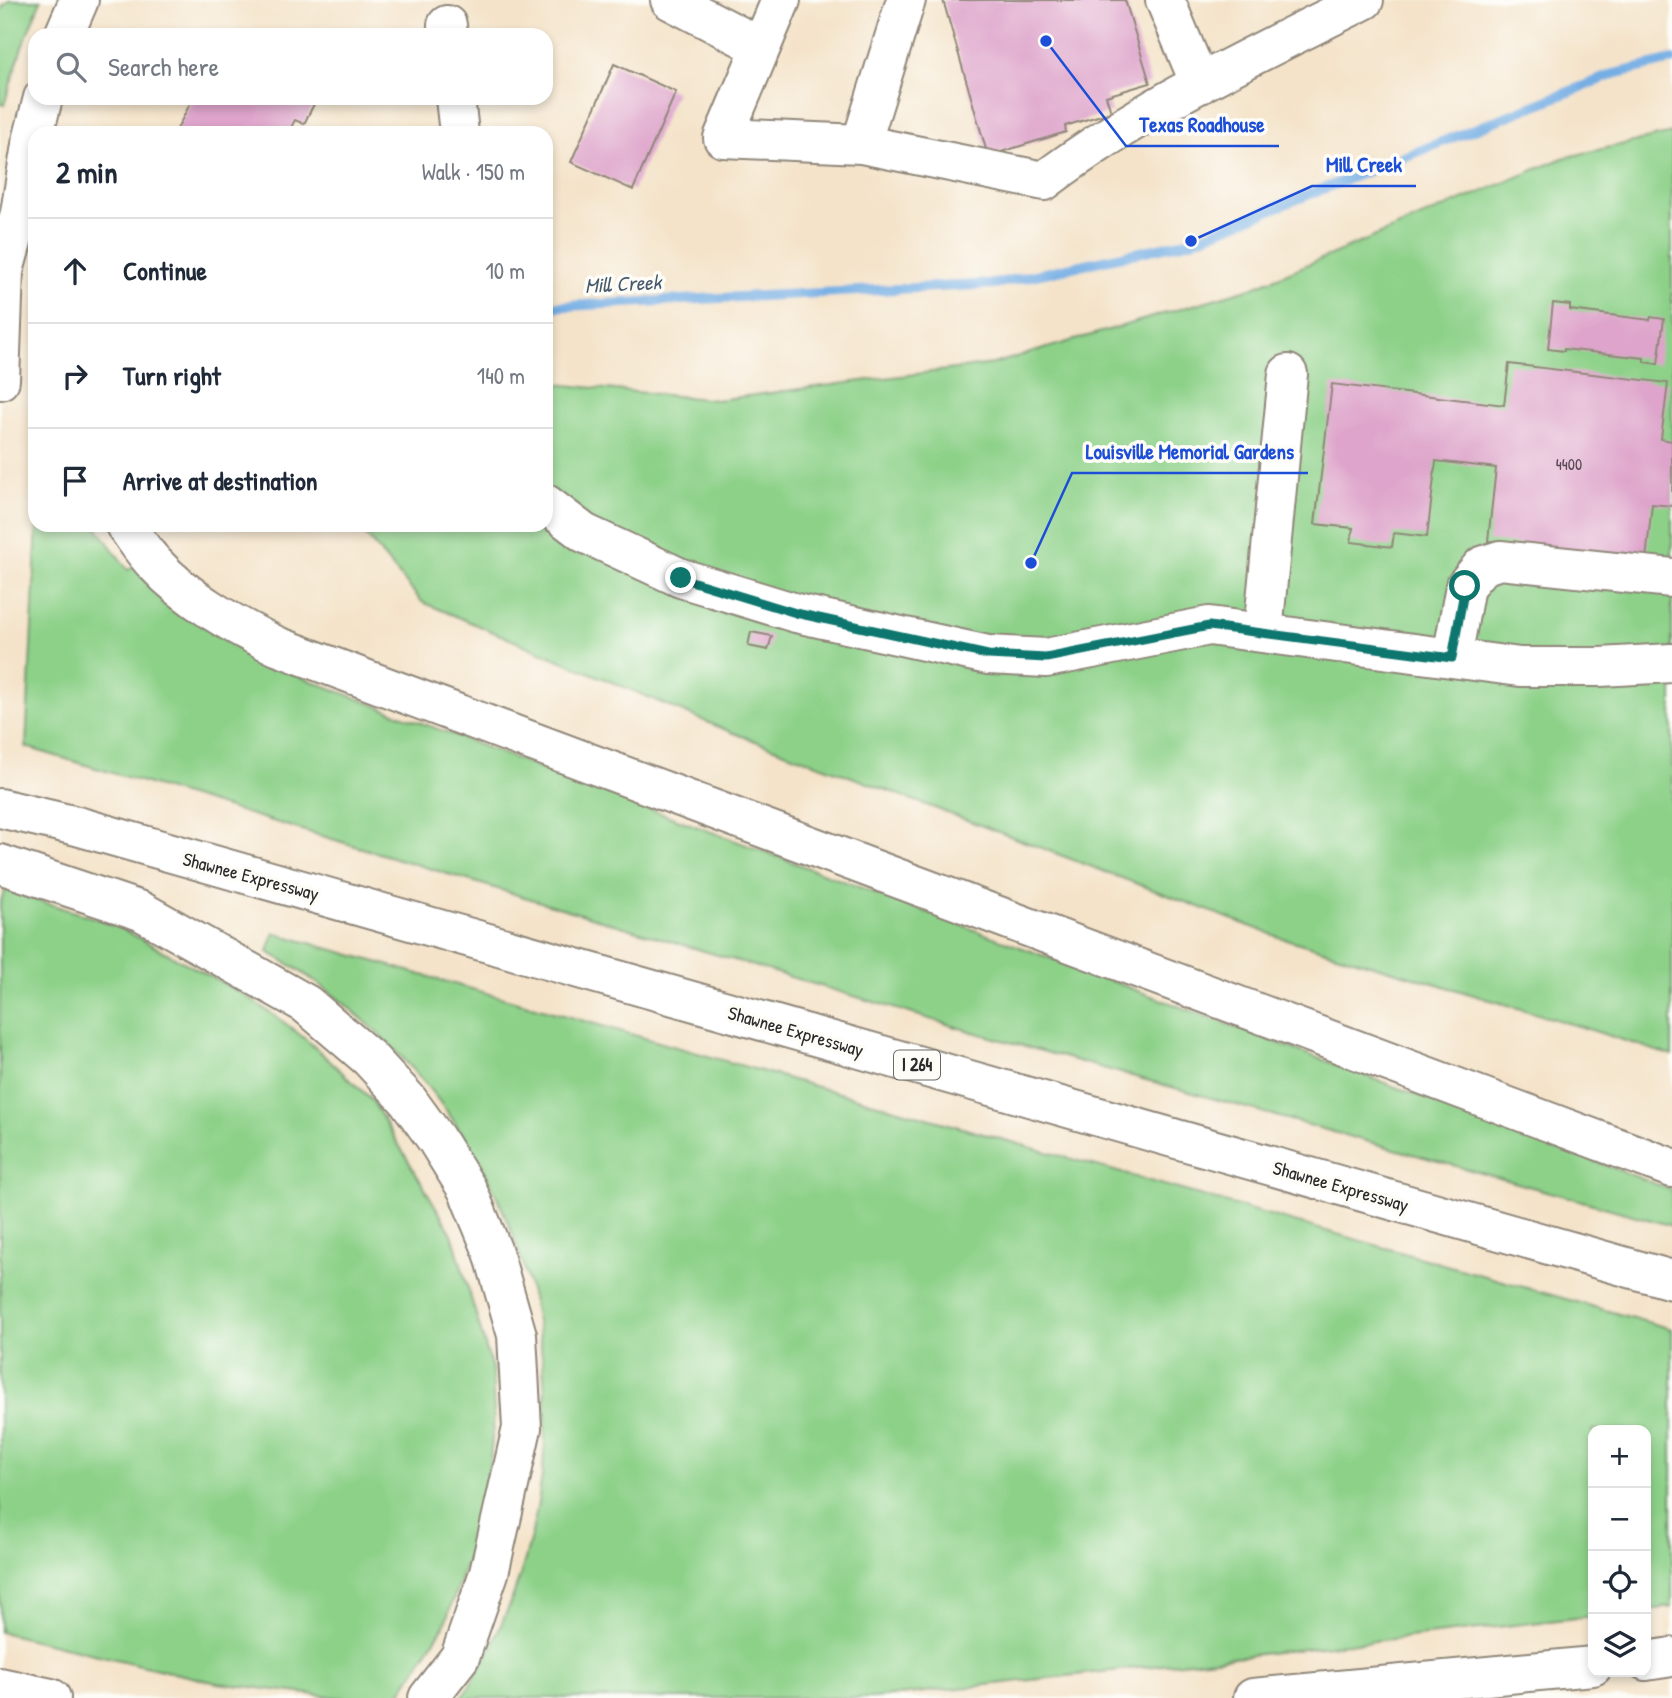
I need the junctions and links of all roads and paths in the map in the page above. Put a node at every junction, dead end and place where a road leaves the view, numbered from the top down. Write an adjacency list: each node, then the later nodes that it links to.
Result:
1 (79, 0): 7 (main road)
2 (781, 0): 8 (main road)
3 (906, 0): 14 (main road)
4 (1165, 0): 9 (main road)
5 (1364, 0): 9 (main road)
6 (675, 1): 8 (main road)
7 (67, 28)
8 (761, 47): 14 (main road)
9 (1200, 85): 14 (main road)
10 (41, 105): 12 (main road)
11 (456, 105): 13 (main road)
12 (36, 126)
13 (457, 126)
14 (860, 144)
15 (28, 164): 16 (main road)
16 (20, 213): 17 (main road); 19 (main road)
17 (28, 237)
18 (1287, 374): 23 (main road)
19 (0, 380)
20 (553, 509): 23 (main road)
21 (130, 532): 30 (main road)
22 (1672, 578): 24 (main road)
23 (1263, 632): 24 (main road)
24 (1452, 658): 25 (main road)
25 (1672, 663)
26 (0, 785): 28 (main road)
27 (0, 808): 28 (main road, Shawnee Expressway / I 264)
28 (77, 826): 31 (main road, Shawnee Expressway / I 264)
29 (0, 864): 38 (main road)
30 (1672, 1168)
31 (1672, 1279)
32 (1672, 1657): 33 (main road)
33 (1651, 1660)
34 (1588, 1666): 39 (main road)
35 (1588, 1672): 40 (main road)
36 (0, 1687): 37 (main road)
37 (51, 1698)
38 (428, 1698)
39 (1253, 1698)
40 (1469, 1698)

